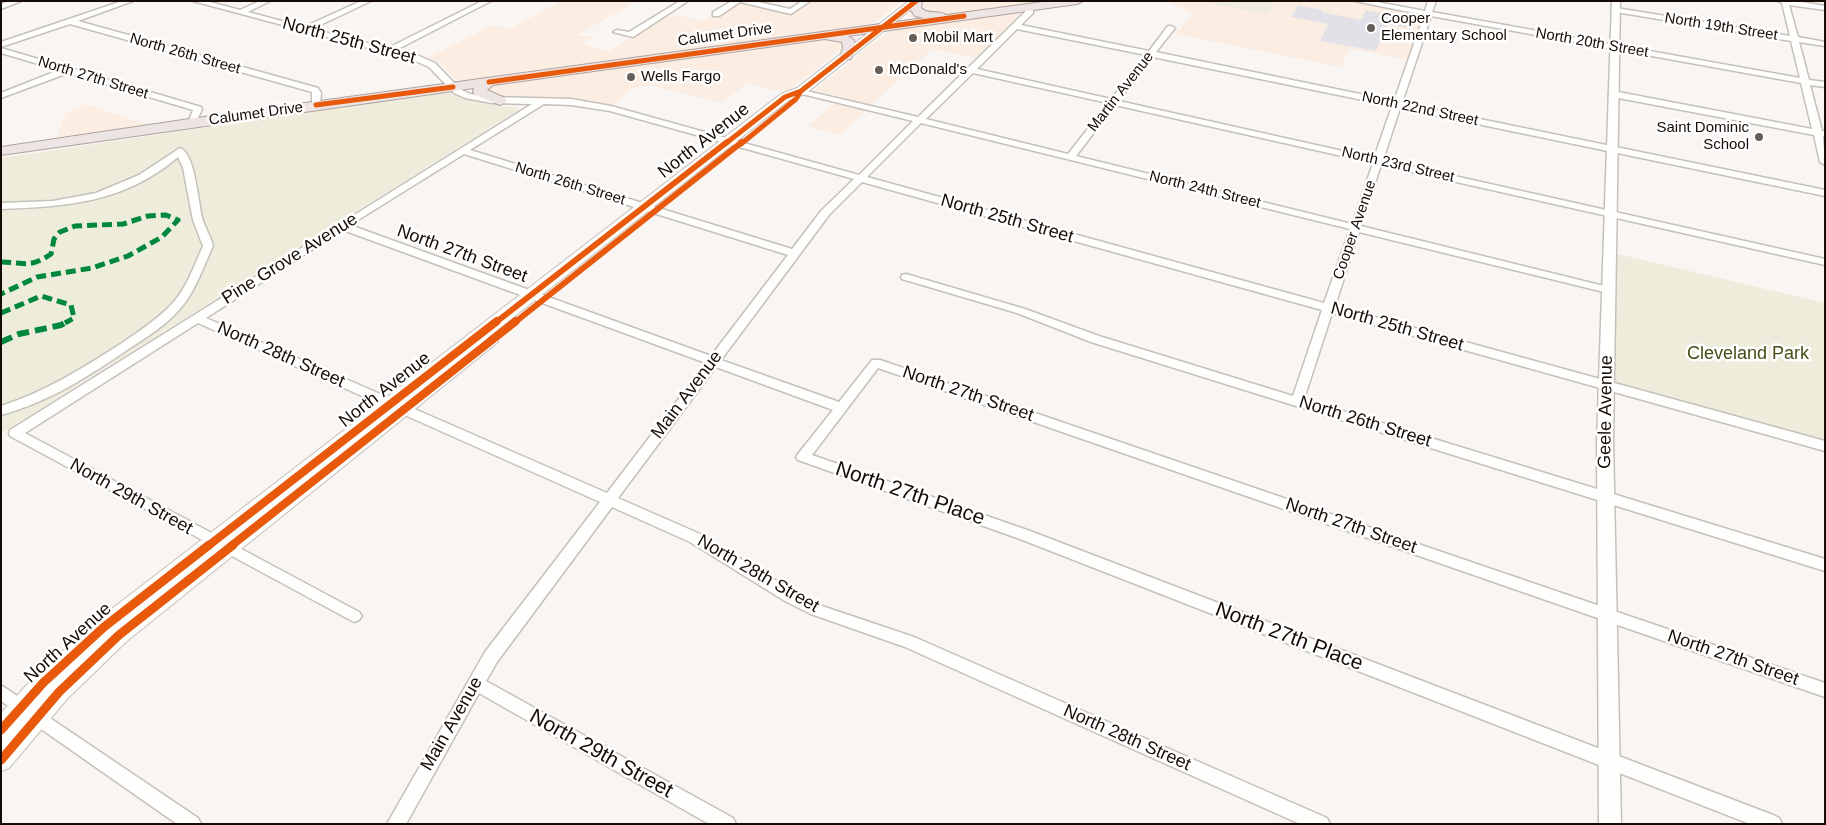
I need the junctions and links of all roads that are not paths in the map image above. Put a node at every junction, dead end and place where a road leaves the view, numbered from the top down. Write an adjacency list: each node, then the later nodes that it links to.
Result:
1 (18, 1): 18 (street)
2 (130, 1): 25 (street)
3 (196, 1): 21 (street, North 25th Street)
4 (267, 1): 21 (street)
5 (368, 1): 29 (street)
6 (488, 1): 37 (street)
7 (685, 1): 30 (street)
8 (737, 1): 22 (street)
9 (744, 1): 10 (street)
10 (806, 1)
11 (916, 1): 24 (main road); 27 (main road, North Avenue)
12 (1077, 1): 19 (main road, Calumet Drive)
13 (1358, 1): 23 (street, North 20th Street)
14 (1432, 1): 23 (street, Cooper Avenue)
15 (1781, 1): 16 (street)
16 (1785, 2): 20 (street); 32 (street)
17 (1616, 5): 32 (street, North 19th Street); 35 (street, Geele Avenue)
18 (1, 7)
19 (1029, 8): 24 (main road, Calumet Drive); 26 (street, Main Avenue)
20 (1825, 8)
21 (240, 13): 29 (street, North 25th Street)
22 (716, 14)
23 (1428, 14): 35 (street, North 20th Street); 53 (street, Cooper Avenue)
24 (964, 16): 27 (main road, Calumet Drive)
25 (68, 21): 34 (street); 52 (street, North 26th Street)
26 (1016, 26): 38 (street, North 22nd Street); 41 (street, Main Avenue)
27 (884, 27): 31 (main road, Calumet Drive); 39 (main road, North Avenue)
28 (1171, 28): 38 (street, Martin Avenue)
29 (305, 29): 37 (street, North 25th Street)
30 (617, 32)
31 (808, 37): 39 (main road); 43 (main road, Calumet Drive)
32 (1794, 39): 33 (street, North 19th Street); 42 (street)
33 (1825, 44)
34 (1, 45)
35 (1615, 48): 42 (street, North 20th Street); 47 (street, Geele Avenue)
36 (1, 50): 40 (street, North 27th Street)
37 (388, 51): 45 (street, North 25th Street)
38 (1150, 54): 51 (street, Martin Avenue); 53 (street, North 22nd Street)
39 (846, 56): 46 (main road, North Avenue)
40 (67, 70): 48 (street); 55 (street, North 27th Street)
41 (971, 70): 51 (street, North 23rd Street); 54 (street, Main Avenue)
42 (1804, 81): 44 (street, North 20th Street); 56 (street)
43 (489, 82): 45 (main road, Calumet Drive); 49 (main road)
44 (1825, 85)
45 (453, 87): 49 (street, North 25th Street); 52 (main road, Calumet Drive)
46 (801, 90): 54 (street, North 24th Street); 57 (main road, North Avenue)
47 (1613, 94): 56 (street); 58 (street, Geele Avenue)
48 (1, 96)
49 (500, 101): 50 (street, North 25th Street)
50 (541, 102): 57 (street, North 25th Street); 59 (street, Pine Grove Avenue)
51 (1114, 102): 61 (street, Martin Avenue); 62 (street, North 23rd Street)
52 (316, 105): 55 (main road, Calumet Drive)
53 (1397, 105): 58 (street, North 22nd Street); 62 (street, Cooper Avenue)
54 (920, 120): 61 (street, North 24th Street); 64 (street, Main Avenue)
55 (192, 123): 60 (main road, Calumet Drive)
56 (1821, 134): 63 (street)
57 (734, 143): 64 (street, North 25th Street); 67 (main road, North Avenue)
58 (1612, 149): 65 (street, North 22nd Street); 68 (street, Geele Avenue)
59 (462, 150): 67 (street, North 26th Street); 69 (street, Pine Grove Avenue)
60 (1, 151)
61 (1070, 157): 70 (street, North 24th Street)
62 (1378, 161): 68 (street, North 23rd Street); 70 (street, Cooper Avenue)
63 (1825, 162)
64 (861, 178): 71 (street, Main Avenue); 76 (street, North 25th Street)
65 (1825, 193)
66 (1, 206): 83 (street)
67 (650, 209): 71 (street, North 26th Street); 75 (main road, North Avenue)
68 (1610, 213): 72 (street, North 23rd Street); 74 (street, Geele Avenue)
69 (342, 226): 75 (street, North 27th Street); 77 (street, Pine Grove Avenue)
70 (1356, 227): 74 (street, North 24th Street); 76 (street, Cooper Avenue)
71 (794, 253): 78 (street, Main Avenue)
72 (1825, 262)
73 (906, 277): 80 (street, North 26th Street)
74 (1608, 290): 79 (street, Geele Avenue)
75 (537, 298): 78 (street, North 27th Street); 81 (main road, North Avenue)
76 (1329, 308): 79 (street, North 25th Street); 80 (street, Cooper Avenue)
77 (197, 318): 81 (street, North 28th Street); 84 (street, Pine Grove Avenue)
78 (713, 360): 82 (street, North 27th Street); 87 (street, Main Avenue)
79 (1606, 385): 85 (street, North 25th Street); 86 (street, Geele Avenue)
80 (1297, 401): 86 (street, North 26th Street)
81 (398, 407): 87 (street, North 28th Street); 88 (main road, North Avenue)
82 (841, 408): 90 (street, North 27th Street); 99 (street, North 27th Place)
83 (1, 411)
84 (14, 433): 88 (street, North 29th Street)
85 (1825, 446)
86 (1606, 497): 89 (street, North 26th Street); 90 (street, Geele Avenue)
87 (609, 499): 92 (street, Main Avenue); 103 (street, North 28th Street)
88 (221, 545): 91 (street, North 29th Street); 95 (main road, North Avenue); 96 (main road, North Avenue)
89 (1825, 565)
90 (1607, 614): 93 (street, North 27th Street); 99 (street, Geele Avenue)
91 (354, 616)
92 (475, 683): 101 (street, Main Avenue); 102 (street, North 29th Street)
93 (1825, 690)
94 (1, 692): 95 (street)
95 (22, 706): 96 (street); 97 (main road, North Avenue)
96 (37, 716): 98 (main road, North Avenue); 100 (street)
97 (1, 730)
98 (1, 760)
99 (1610, 760): 104 (street, Geele Avenue); 105 (street, North 27th Place)
100 (192, 824)
101 (396, 824)
102 (727, 824)
103 (1321, 824)
104 (1610, 824)
105 (1773, 824)

